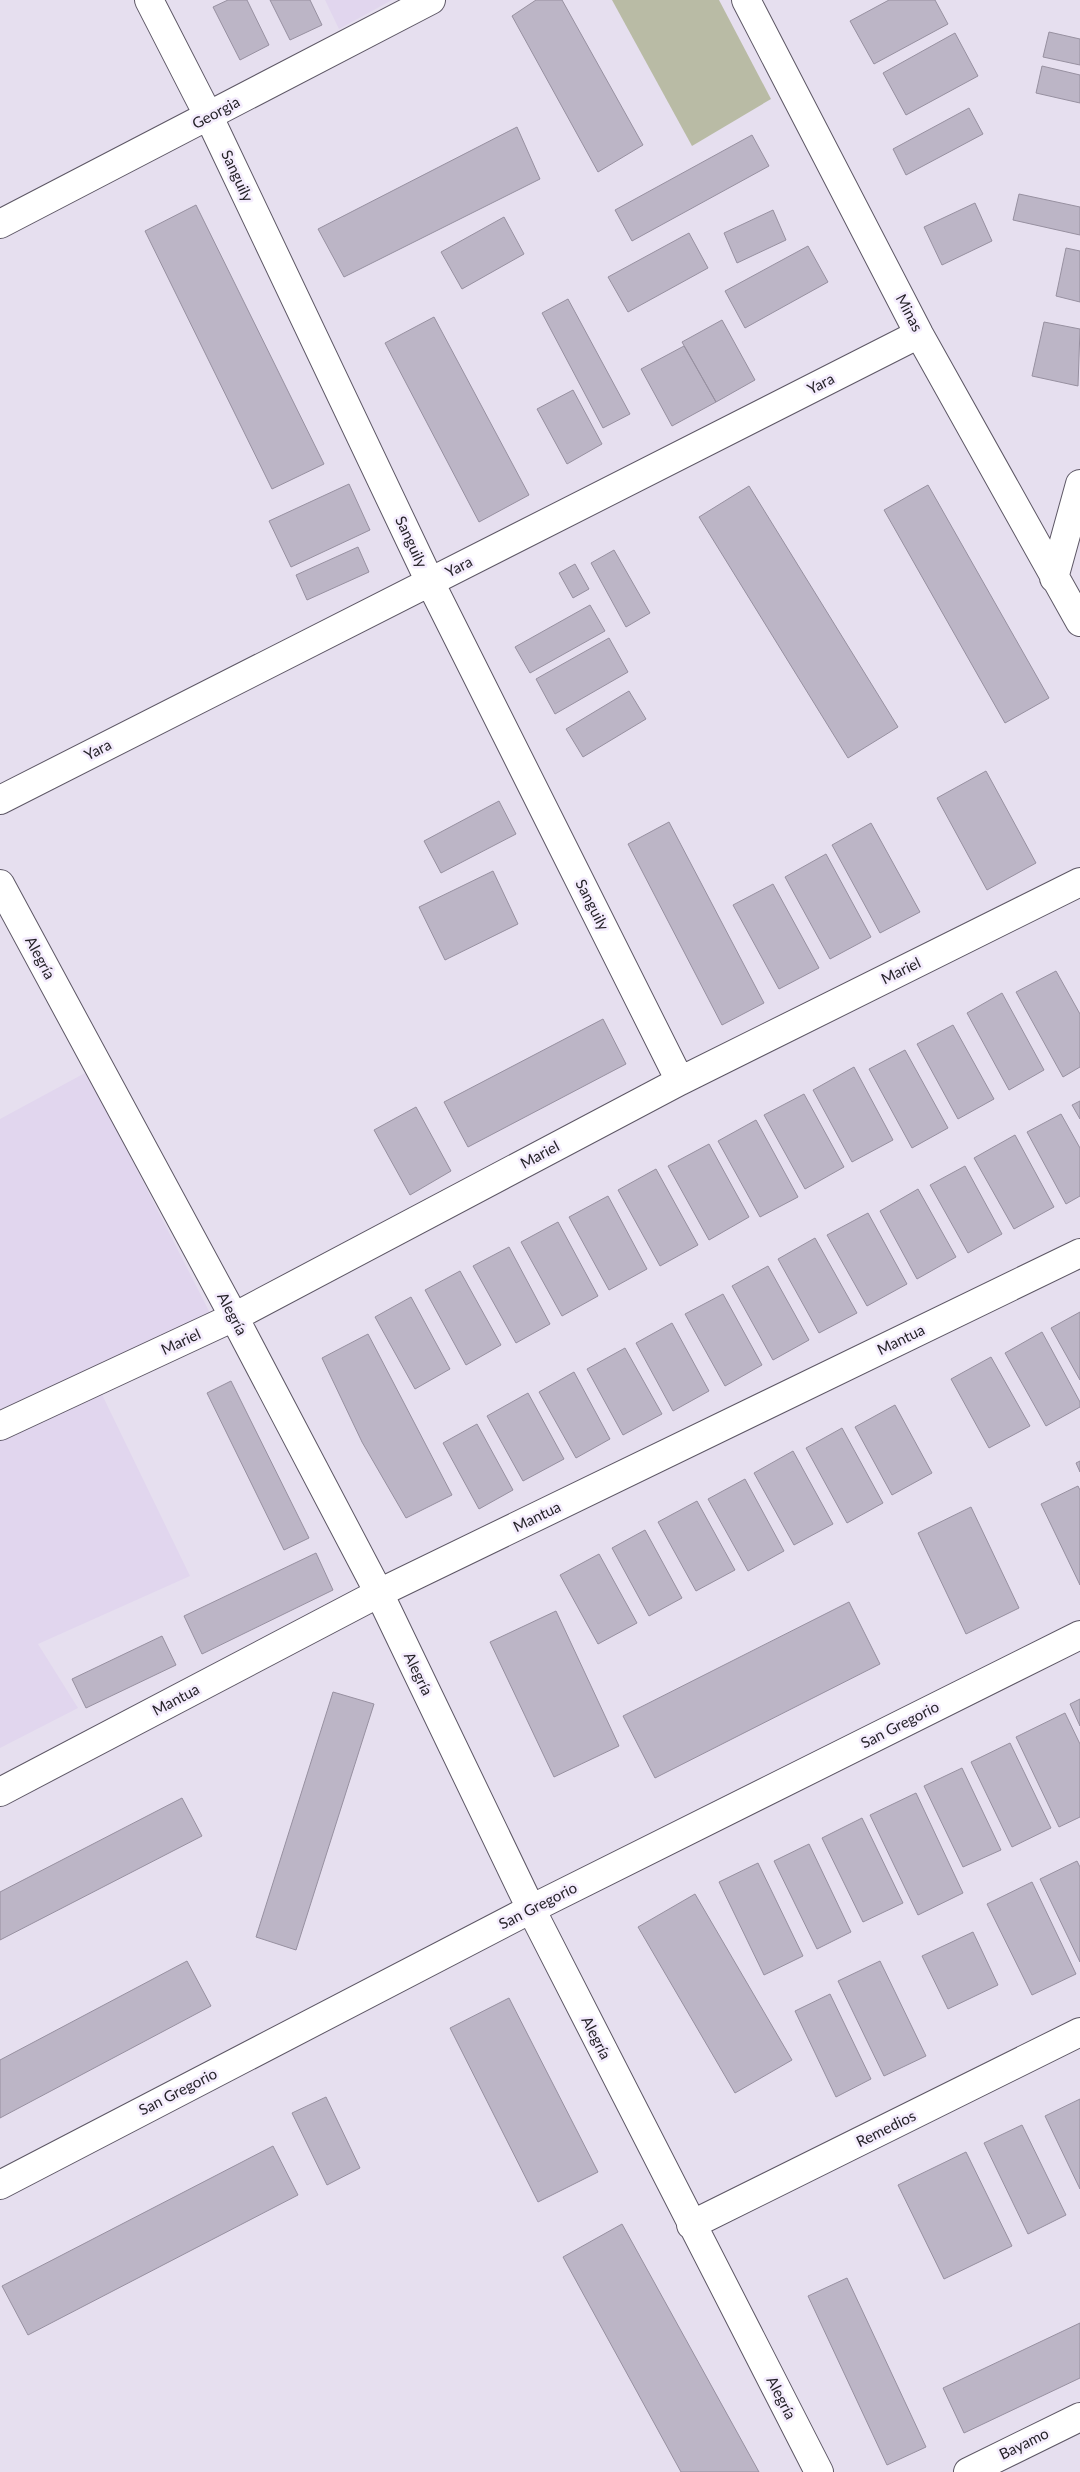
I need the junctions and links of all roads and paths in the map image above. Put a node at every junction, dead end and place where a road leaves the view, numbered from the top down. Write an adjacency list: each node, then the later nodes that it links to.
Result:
1 (149, 0): 4 (street, Sanguily)
2 (431, 0): 4 (street, Georgia)
3 (746, 0): 6 (street, Minas)
4 (209, 117): 5 (street, Georgia); 9 (street, Sanguily)
5 (0, 224)
6 (919, 334): 8 (street, Minas); 9 (street, Yara)
7 (1080, 484): 8 (street)
8 (1054, 578): 10 (street, Minas)
9 (430, 582): 11 (street, Yara); 14 (street, Sanguily)
10 (1080, 622)
11 (0, 800)
12 (1080, 882): 14 (street, Mariel)
13 (0, 884): 16 (street, Alegría)
14 (680, 1081): 16 (street, Mariel)
15 (1080, 1253): 18 (street, Mantua)
16 (234, 1317): 17 (street, Mariel); 18 (street, Alegría)
17 (0, 1426)
18 (379, 1593): 20 (street, Mantua); 21 (street, Alegría)
19 (1080, 1635): 21 (street, San Gregorio)
20 (0, 1792)
21 (531, 1909): 23 (street, San Gregorio); 24 (street, Alegría)
22 (1080, 2032): 24 (street, Remedios)
23 (0, 2185)
24 (691, 2225): 26 (street, Alegría)
25 (1080, 2417): 27 (street, Bayamo)
26 (820, 2472)
27 (968, 2472)

